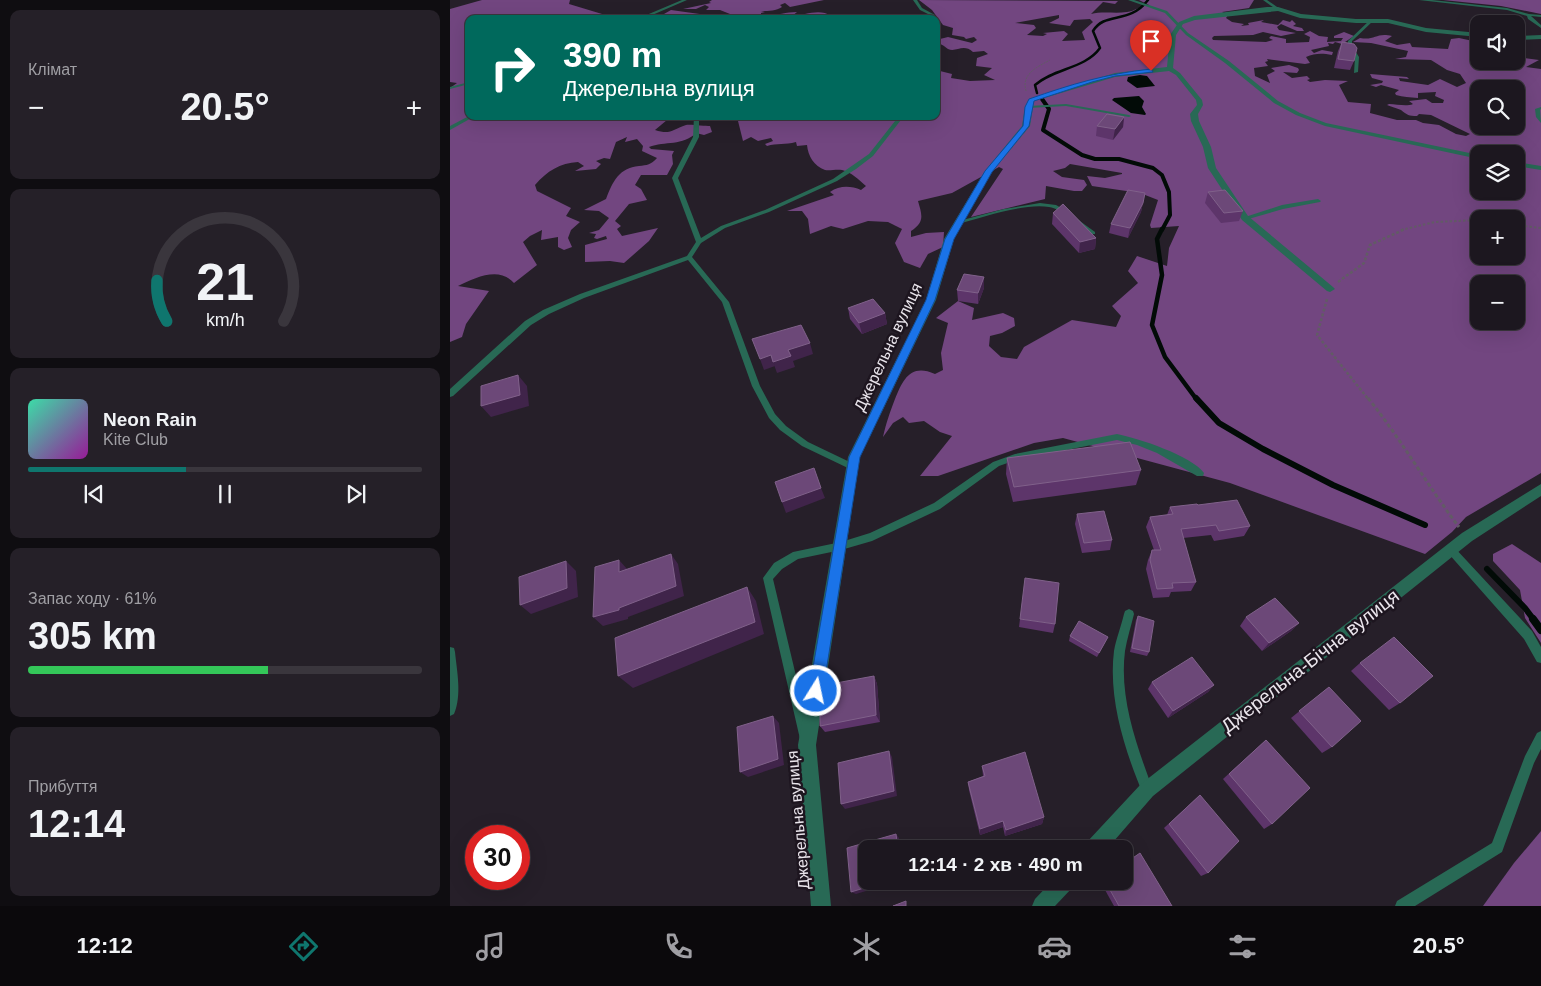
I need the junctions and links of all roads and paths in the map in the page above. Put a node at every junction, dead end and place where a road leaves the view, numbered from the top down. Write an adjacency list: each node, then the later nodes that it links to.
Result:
1 (685, 0): 7 (lane)
2 (915, 0): 8 (lane)
3 (1130, 0): 12 (lane)
4 (1265, 0): 6 (lane)
5 (1421, 0): 9 (lane)
6 (1278, 9): 11 (street); 12 (street)
7 (649, 15)
8 (932, 15)
9 (1529, 15): 10 (lane); 13 (lane)
10 (1541, 16)
11 (1371, 22): 14 (street); 19 (lane)
12 (1179, 26): 18 (street); 30 (lane)
13 (1541, 27)
14 (1470, 34)
15 (1541, 37): 16 (street)
16 (1525, 38)
17 (1050, 60): 22 (path)
18 (1170, 69): 22 (street); 34 (street)
19 (1356, 72)
20 (465, 84): 21 (lane)
21 (450, 88)
22 (1030, 104): 24 (lane); 36 (street, Джерельна вулиця)
23 (1541, 108): 28 (lane)
24 (1129, 116)
25 (465, 120): 29 (lane)
26 (697, 120): 40 (lane)
27 (899, 120): 40 (lane)
28 (1541, 121)
29 (450, 128)
30 (1470, 155)
31 (1525, 165): 32 (lane)
32 (1541, 168)
33 (1318, 201): 34 (lane)
34 (1244, 218): 42 (street)
35 (1470, 220): 42 (path)
36 (958, 222): 39 (lane); 44 (street, Джерельна вулиця)
37 (1525, 226): 38 (path)
38 (1541, 228)
39 (1092, 233)
40 (700, 242): 41 (lane)
41 (689, 257): 43 (lane); 44 (lane)
42 (1330, 289): 47 (path)
43 (450, 394)
44 (853, 467): 48 (street, Джерельна вулиця)
45 (1200, 473): 48 (lane)
46 (1541, 489): 47 (street, Джерельна-Бічна вулиця)
47 (1467, 537): 49 (street, Джерельна-Бічна вулиця)
48 (841, 546): 55 (street, Джерельна вулиця); 55 (lane)
49 (1451, 550): 52 (lane); 56 (street, Джерельна-Бічна вулиця)
50 (1129, 614): 56 (lane)
51 (450, 652): 53 (lane)
52 (1541, 658)
53 (450, 710)
54 (1541, 737): 61 (lane)
55 (807, 745): 59 (street, Джерельна вулиця)
56 (1147, 790): 57 (street, Джерельна-Бічна вулиця)
57 (1102, 840)
58 (1057, 890): 60 (street)
59 (821, 906)
60 (1042, 906)
61 (1402, 906)

